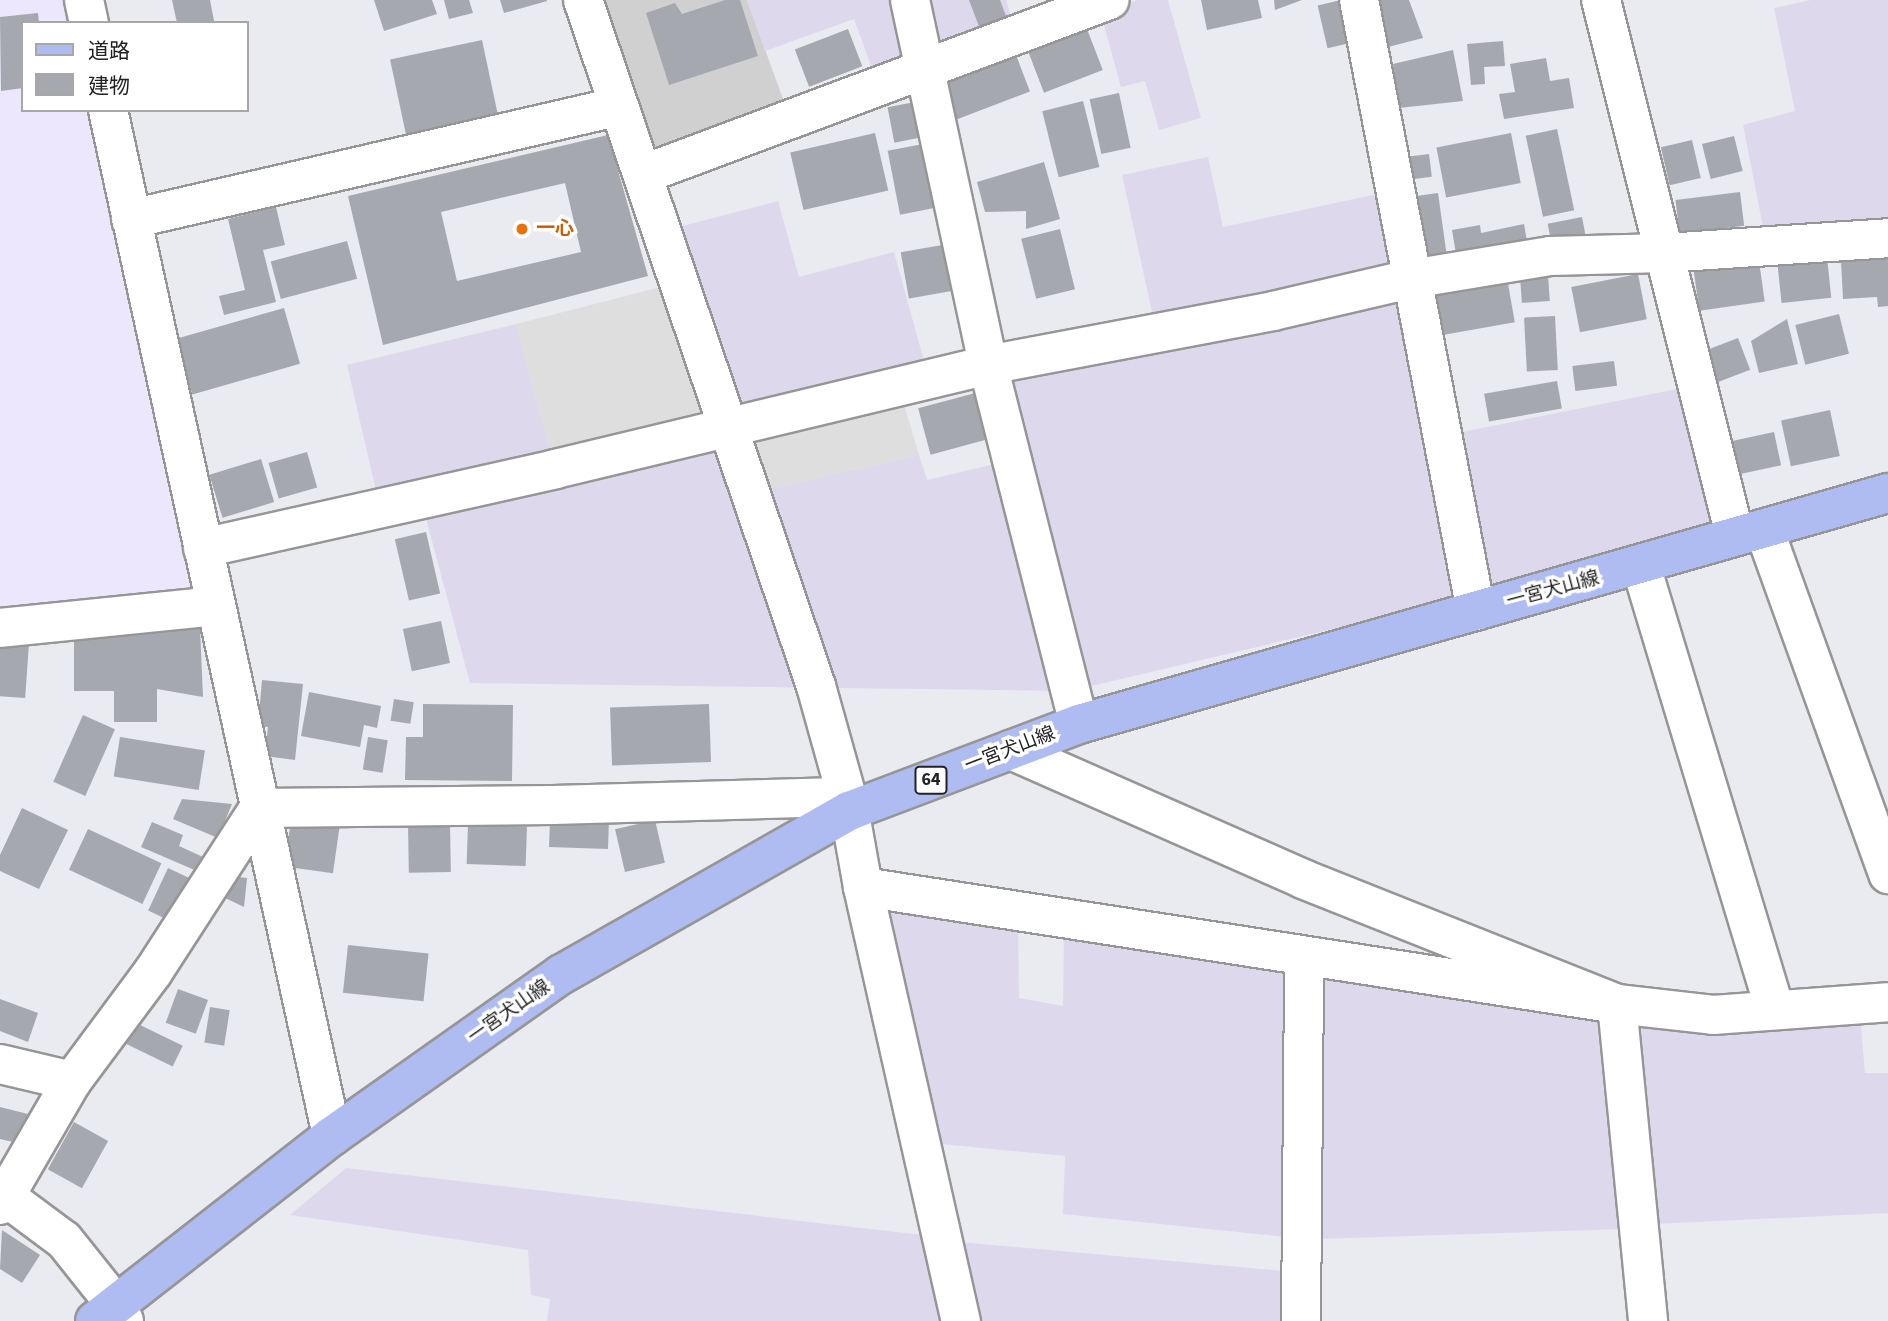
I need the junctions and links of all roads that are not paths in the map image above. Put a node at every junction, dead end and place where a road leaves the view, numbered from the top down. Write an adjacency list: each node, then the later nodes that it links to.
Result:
1 (84, 0): 7 (street)
2 (583, 0): 9 (street)
3 (910, 0): 8 (street)
4 (1110, 0): 8 (street)
5 (1359, 0): 15 (street)
6 (1601, 0): 14 (street)
7 (89, 21)
8 (927, 70): 11 (street); 16 (street)
9 (617, 107): 11 (street); 12 (street)
10 (108, 112): 12 (street)
11 (644, 174): 17 (street)
12 (131, 219): 20 (street)
13 (1888, 239): 14 (street)
14 (1665, 253): 15 (street); 19 (street)
15 (1411, 279): 16 (street); 23 (street)
16 (988, 365): 17 (street); 25 (street)
17 (729, 429): 20 (street); 27 (street)
18 (1888, 493): 19 (main road, 一宮犬山線 / 64)
19 (1749, 533): 21 (main road, 一宮犬山線 / 64); 29 (street)
20 (203, 548): 22 (street)
21 (1642, 566): 23 (main road, 一宮犬山線 / 64); 34 (street)
22 (215, 606): 24 (street); 28 (street)
23 (1476, 611): 25 (main road, 一宮犬山線 / 64)
24 (0, 628)
25 (1079, 724): 26 (main road, 一宮犬山線 / 64)
26 (1011, 750): 27 (main road, 一宮犬山線 / 64); 33 (street)
27 (848, 804): 28 (street); 30 (street); 37 (main road, 一宮犬山線 / 64)
28 (259, 808): 36 (street); 37 (street)
29 (1888, 874)
30 (863, 887): 31 (street); 40 (street)
31 (1304, 956): 33 (street); 41 (street)
32 (1888, 1002): 34 (street)
33 (1617, 1004): 34 (street); 42 (street)
34 (1775, 1010)
35 (0, 1064): 36 (street)
36 (72, 1082): 38 (street)
37 (332, 1136): 39 (main road, 一宮犬山線 / 64)
38 (3, 1201): 39 (street)
39 (111, 1316)
40 (961, 1321)
41 (1301, 1321)
42 (1648, 1321)

